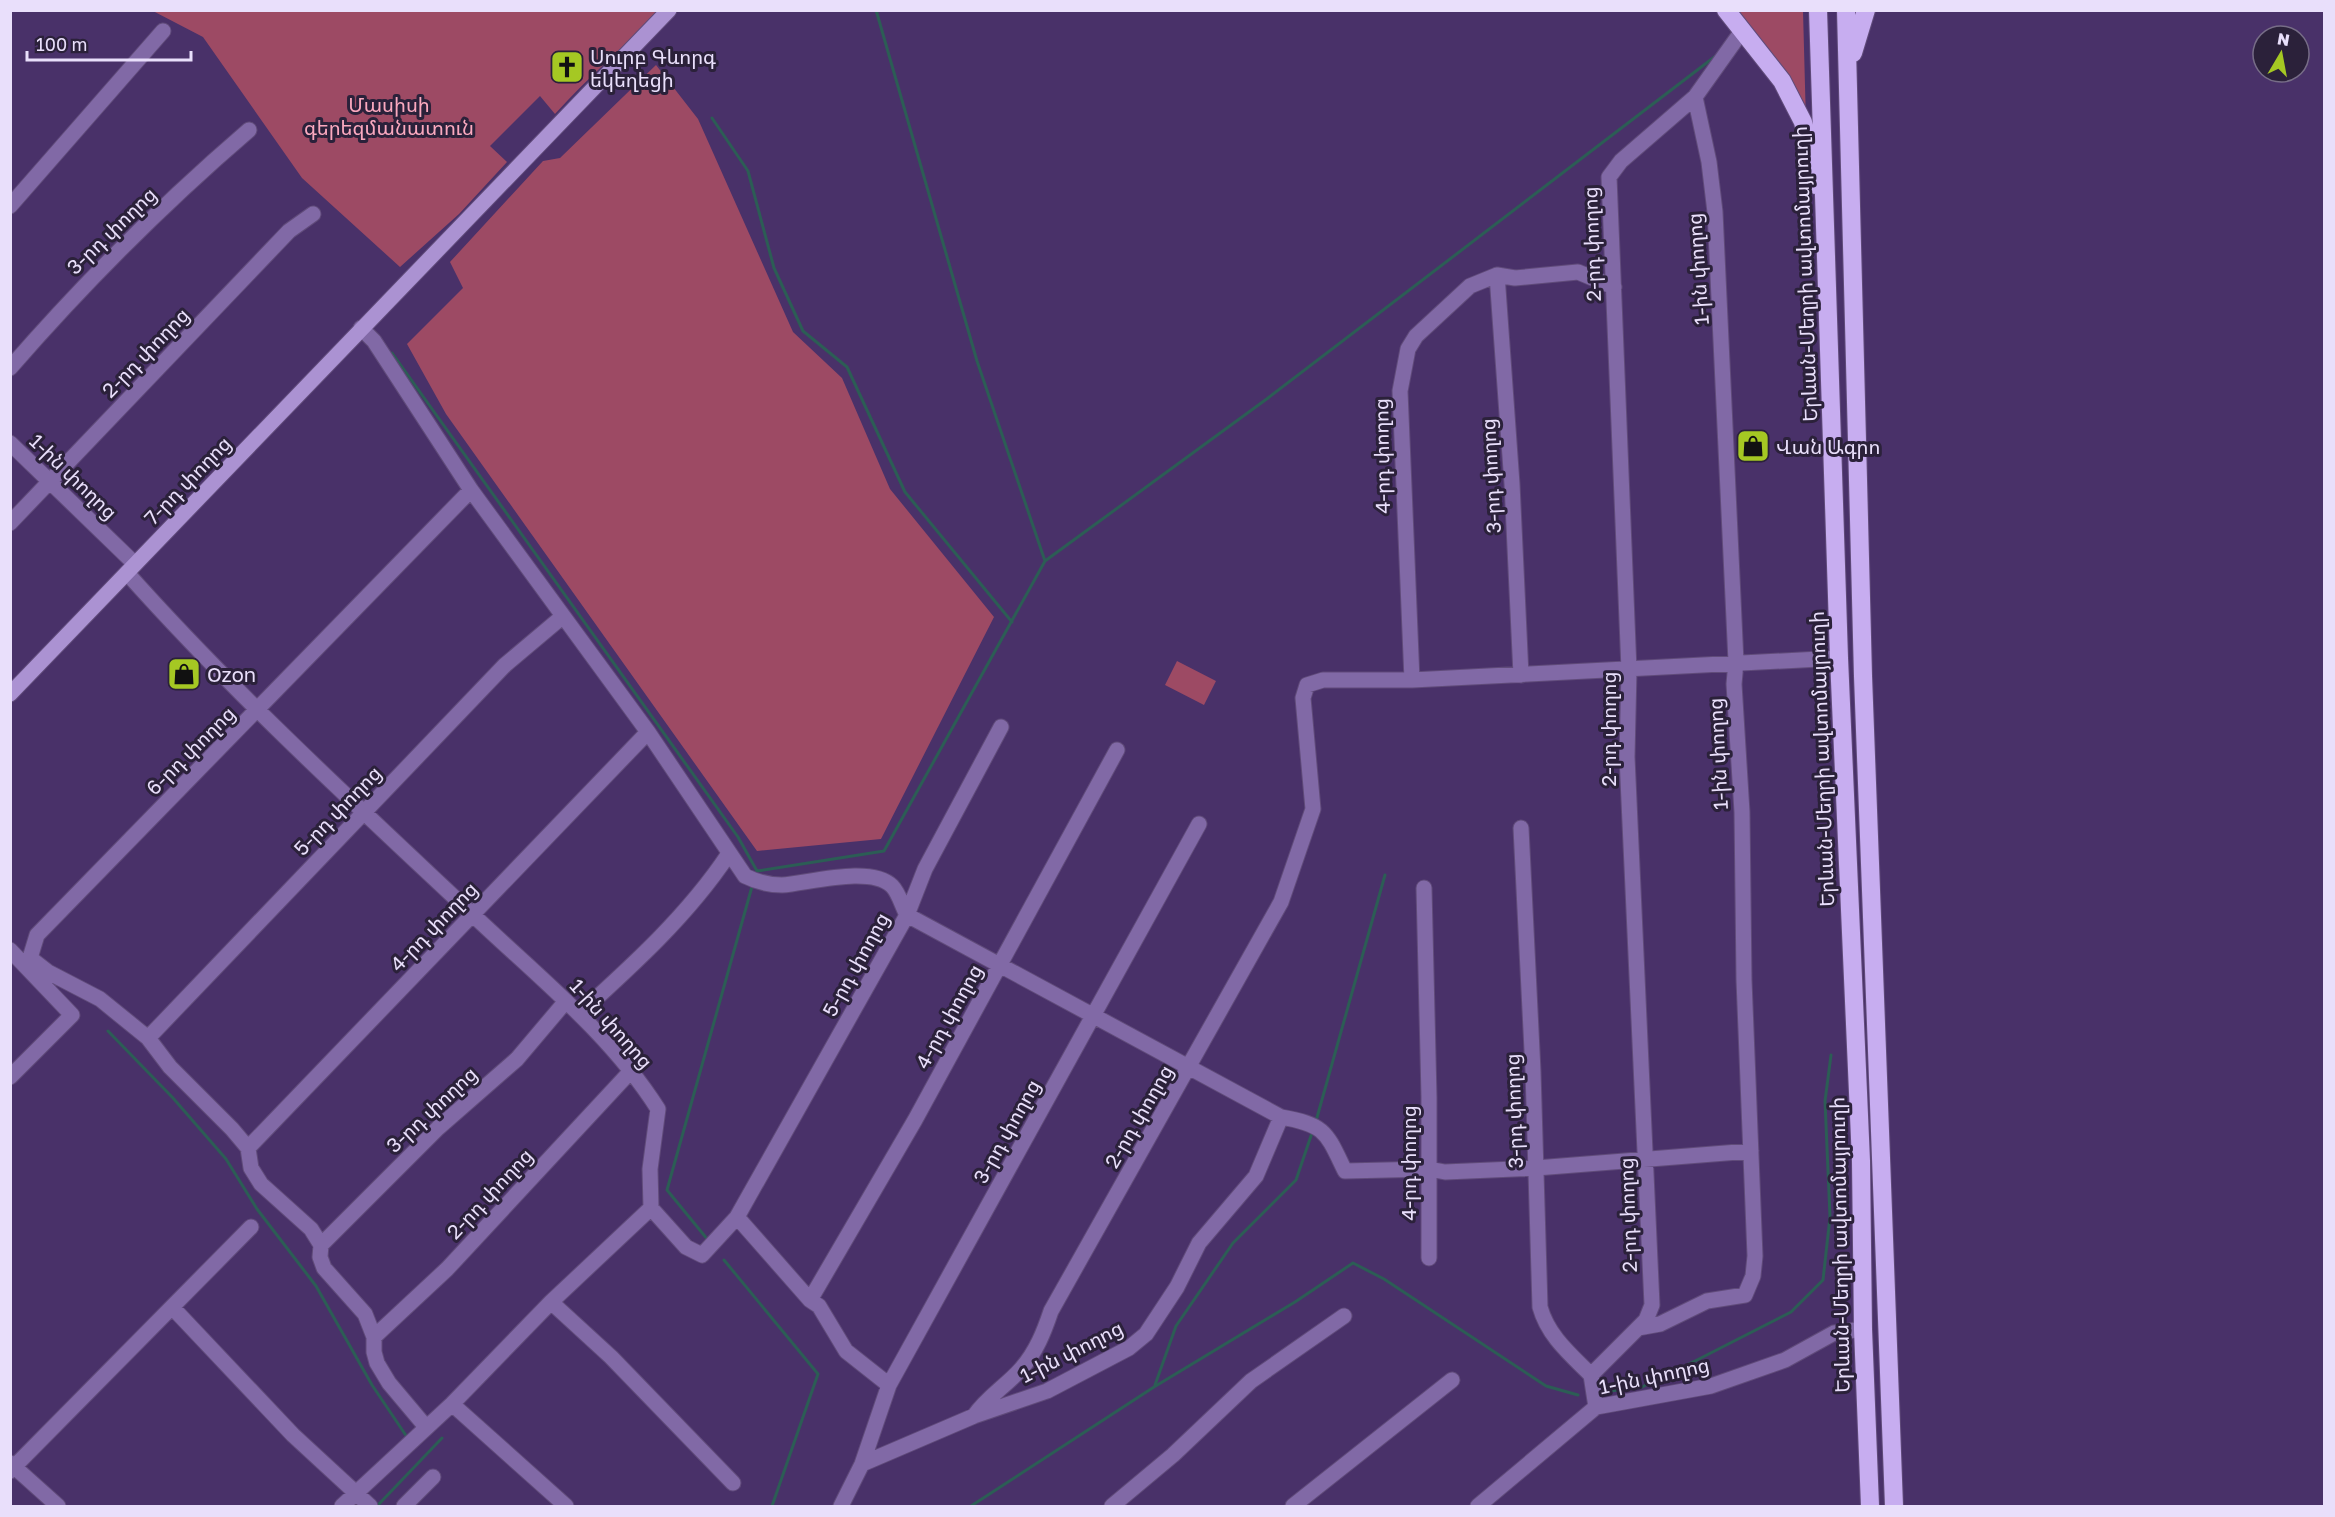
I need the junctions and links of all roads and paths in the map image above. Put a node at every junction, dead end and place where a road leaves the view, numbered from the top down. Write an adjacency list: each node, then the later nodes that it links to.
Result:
1 (669, 10): 16 (main road, 7-րդ փողոց)
2 (1726, 10): 7 (highway)
3 (1818, 10): 11 (highway, Երևան-Մեղրի ավտոմայրուղի)
4 (1846, 10): 8 (highway)
5 (1866, 10): 8 (highway)
6 (163, 31): 12 (street)
7 (1742, 31): 9 (street, 2-րդ փողոց); 11 (highway)
8 (1848, 66): 91 (highway)
9 (1695, 97): 15 (street, 2-րդ փողոց); 25 (street, 1-ին փողոց)
10 (249, 130): 17 (street, 3-րդ փողոց)
11 (1824, 203): 24 (highway, Երևան-Մեղրի ավտոմայրուղի)
12 (10, 206)
13 (313, 214): 19 (street, 2-րդ փողոց)
14 (1497, 274): 15 (street); 27 (street, 3-րդ փողոց); 28 (street, 4-րդ փողոց)
15 (1614, 287): 26 (street, 2-րդ փողոց)
16 (362, 328): 20 (street); 22 (main road, 7-րդ փողոց)
17 (10, 368)
18 (10, 443): 19 (street, 1-ին փողոց)
19 (49, 482): 21 (street, 2-րդ փողոց); 22 (street, 1-ին փողոց)
20 (471, 490): 23 (street); 30 (street, 6-րդ փողոց)
21 (10, 523)
22 (131, 569): 29 (main road, 7-րդ փողոց); 30 (street, 1-ին փողոց)
23 (562, 616): 32 (street); 34 (street, 5-րդ փողոց)
24 (1839, 658): 25 (street); 67 (highway, Երևան-Մեղրի ավտոմայրուղի)
25 (1736, 662): 26 (street); 53 (street, 1-ին փողոց)
26 (1629, 670): 27 (street); 54 (street, 2-րդ փողոց)
27 (1521, 675): 28 (street)
28 (1412, 680): 48 (street, 2-րդ փողոց)
29 (10, 694)
30 (259, 710): 34 (street, 1-ին փողոց); 42 (street, 6-րդ փողոց)
31 (1000, 727): 40 (street, 5-րդ փողոց)
32 (648, 732): 37 (street); 39 (street, 4-րդ փողոց)
33 (1117, 750): 43 (street, 4-րդ փողոց)
34 (364, 812): 39 (street, 1-ին փողոց); 47 (street, 5-րդ փողոց)
35 (1198, 824): 46 (street, 3-րդ փողոց)
36 (1521, 828): 55 (street, 3-րդ փողոց)
37 (728, 855): 40 (street); 45 (street)
38 (1424, 888): 56 (street, 4-րդ փողոց)
39 (473, 915): 44 (street, 1-ին փողոց); 52 (street, 4-րդ փողոց)
40 (907, 915): 43 (street); 58 (street, 5-րդ փողոց)
41 (10, 950): 42 (street)
42 (27, 961): 47 (street); 50 (street)
43 (1001, 965): 46 (street); 62 (street, 4-րդ փողոց)
44 (566, 1001): 45 (street, 1-ին փողոց); 60 (street, 3-րդ փողոց)
45 (580, 1013): 49 (street, 1-ին փողոց)
46 (1094, 1016): 48 (street); 71 (street, 3-րդ փողոց)
47 (148, 1038): 52 (street)
48 (1189, 1069): 51 (street); 74 (street, 2-րդ փողոց)
49 (630, 1072): 57 (street, 1-ին փողոց); 68 (street, 2-րդ փողոց)
50 (10, 1077)
51 (1281, 1117): 56 (street); 74 (street, 1-ին փողոց)
52 (248, 1148): 60 (street)
53 (1751, 1152): 54 (street); 66 (street, 1-ին փողոց)
54 (1646, 1161): 55 (street); 66 (street, 2-րդ փողոց)
55 (1536, 1168): 56 (street); 69 (street, 3-րդ փողոց)
56 (1429, 1169): 61 (street, 4-րդ փողոց)
57 (651, 1208): 58 (street, 5-րդ փողոց); 63 (street)
58 (737, 1217): 62 (street)
59 (251, 1227): 64 (street)
60 (321, 1245): 68 (street)
61 (1429, 1258)
62 (810, 1300): 71 (street)
63 (551, 1302): 72 (street); 79 (street)
64 (172, 1307): 77 (street); 80 (street)
65 (1344, 1316): 87 (street)
66 (1638, 1328): 69 (street, 2-րդ փողոց)
67 (1863, 1329): 73 (street, 1-ին փողոց); 90 (highway, Երևան-Մեղրի ավտոմայրուղի)
68 (374, 1337): 75 (street)
69 (1591, 1375): 73 (street)
70 (1452, 1380): 88 (street)
71 (889, 1385): 76 (street, 3-րդ փողոց)
72 (452, 1404): 75 (street); 85 (street)
73 (1596, 1407): 89 (street, 1-ին փողոց)
74 (974, 1416): 76 (street, 2-րդ փողոց)
75 (426, 1426): 80 (street)
76 (862, 1464): 86 (street, 3-րդ փողոց)
77 (12, 1466): 81 (street)
78 (433, 1477): 84 (street)
79 (733, 1482)
80 (355, 1493): 82 (street); 83 (street)
81 (58, 1506)
82 (342, 1506)
83 (370, 1506)
84 (404, 1506)
85 (566, 1506)
86 (841, 1506)
87 (1112, 1506)
88 (1293, 1506)
89 (1478, 1506)
90 (1870, 1506)
91 (1894, 1506)

